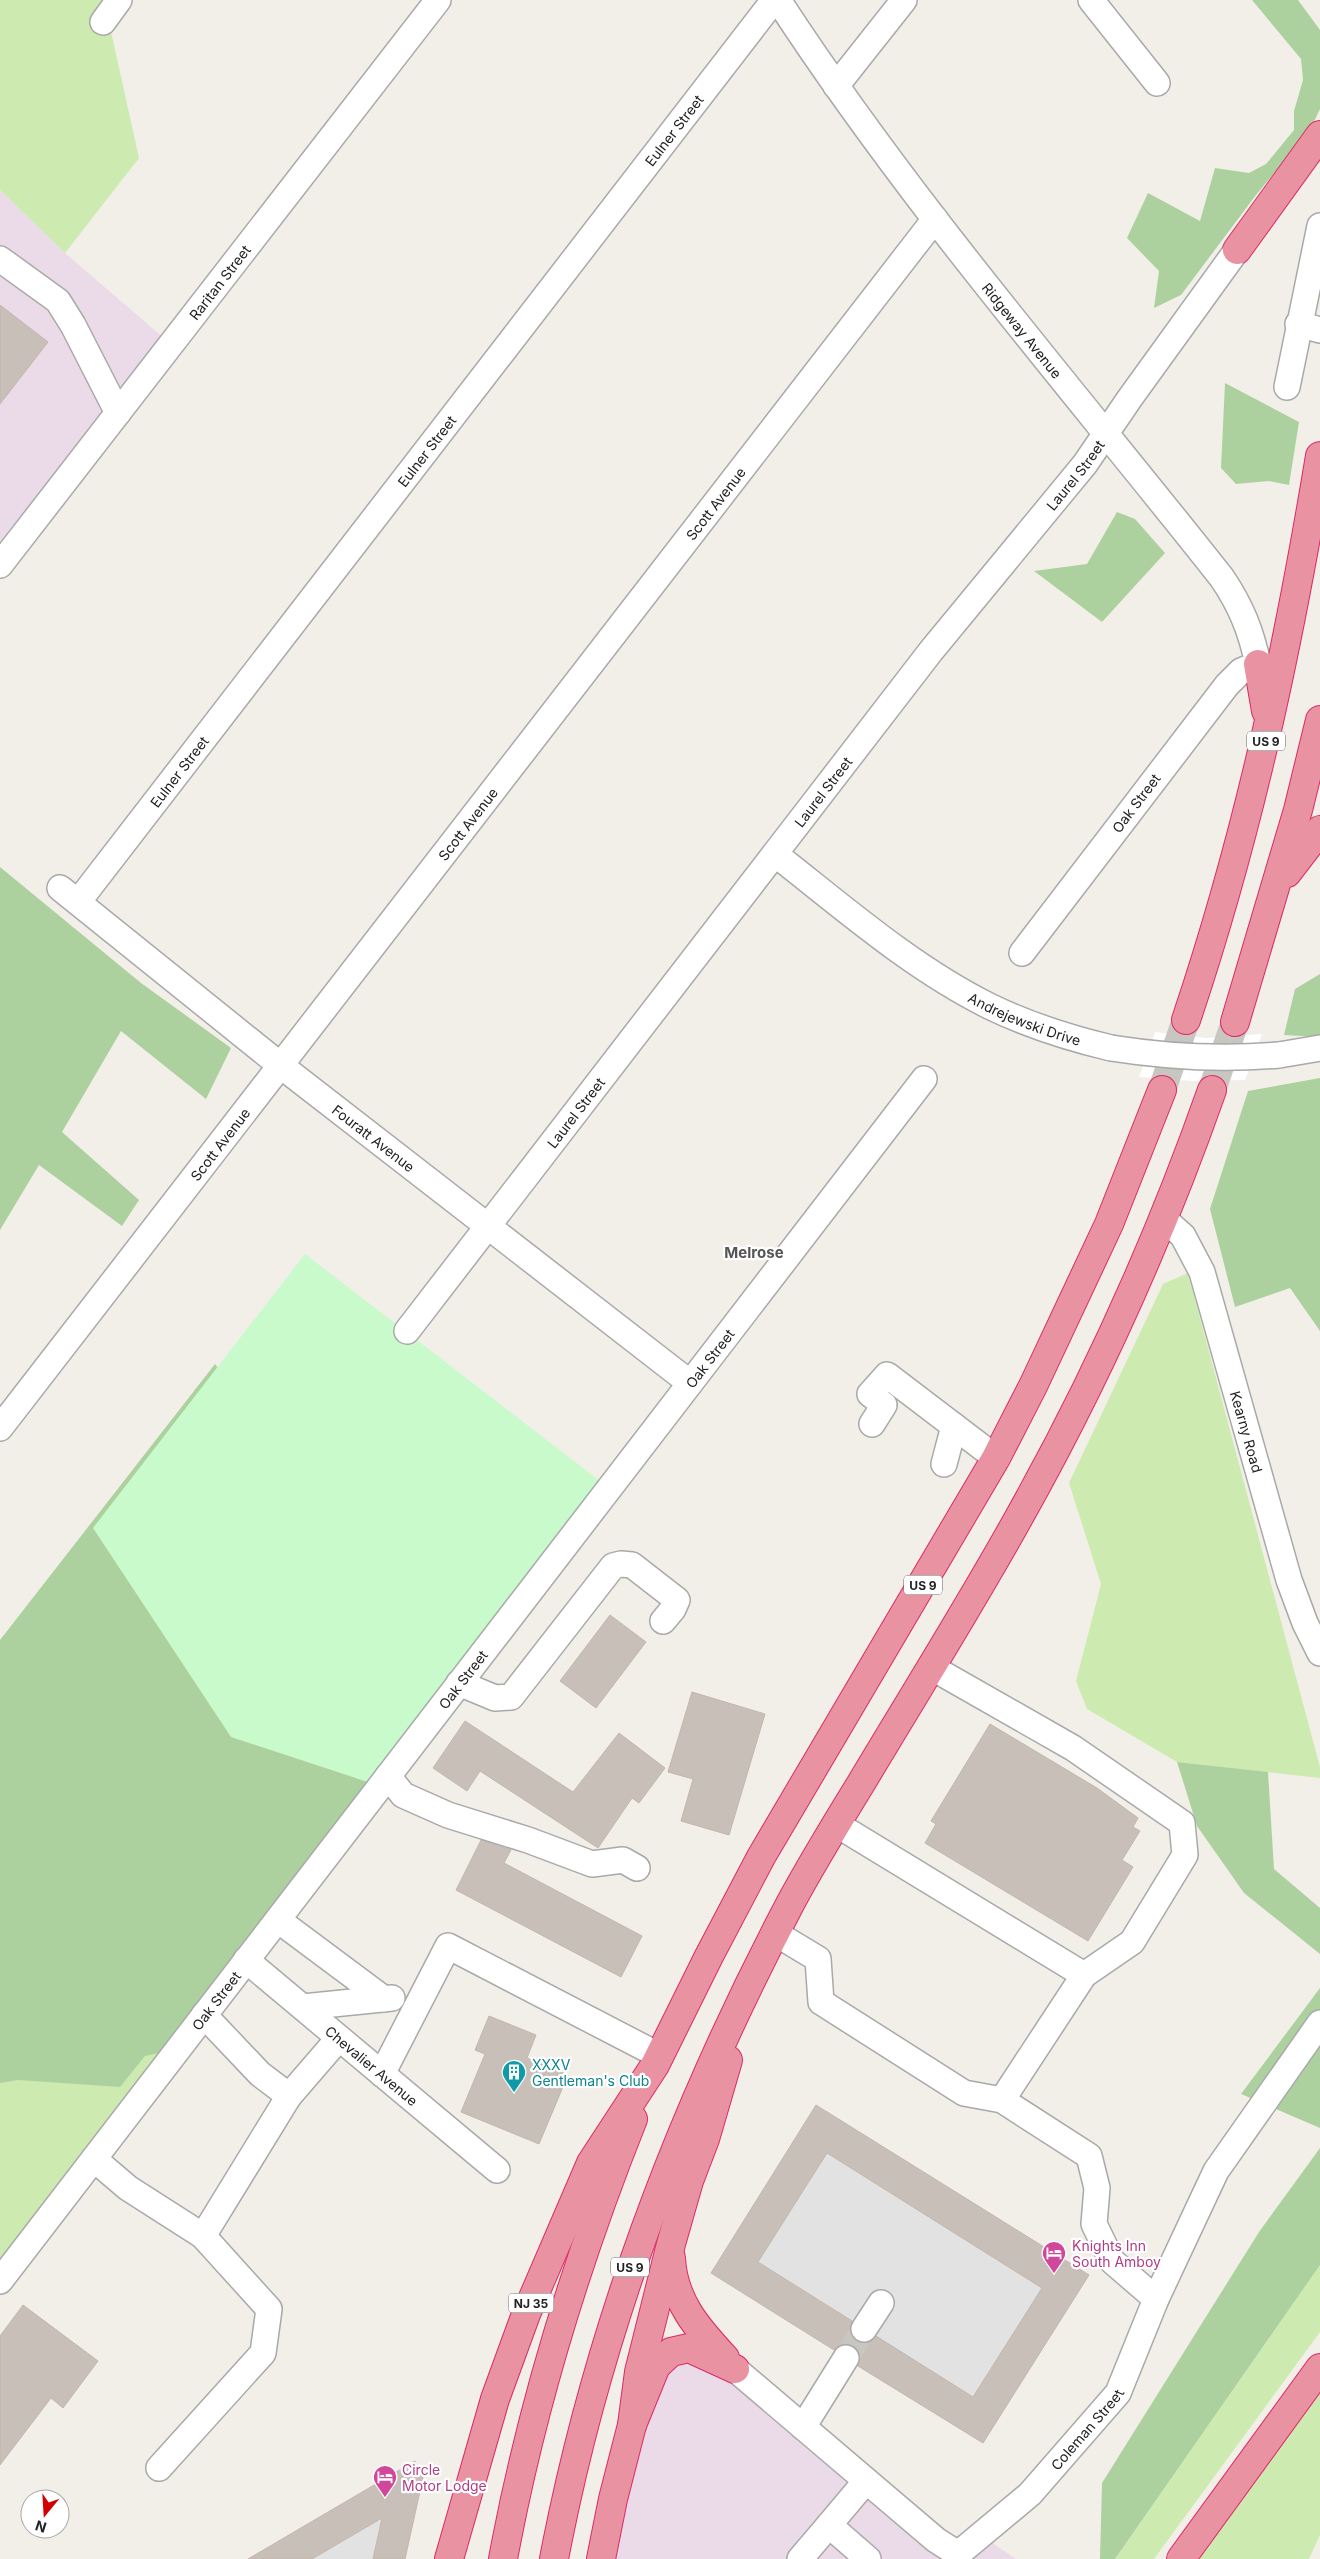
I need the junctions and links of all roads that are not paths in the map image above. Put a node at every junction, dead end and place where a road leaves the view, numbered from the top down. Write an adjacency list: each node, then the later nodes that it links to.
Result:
1 (119, 0): 7 (street)
2 (438, 0): 17 (street, Raritan Street)
3 (774, 0): 27 (street, Eulner Street)
4 (778, 0): 9 (street, Ridgeway Avenue)
5 (904, 0): 9 (street)
6 (1091, 0): 8 (street)
7 (102, 22)
8 (1157, 83)
9 (836, 86): 11 (street, Ridgeway Avenue)
10 (1320, 134): 13 (highway)
11 (935, 219): 18 (street, Ridgeway Avenue); 32 (street, Scott Avenue)
12 (1320, 226): 15 (street)
13 (1237, 250): 18 (street, Laurel Street)
14 (0, 259): 17 (street)
15 (1309, 327): 16 (street)
16 (1287, 386)
17 (118, 413): 20 (street, Raritan Street)
18 (1105, 434): 21 (street, Ridgeway Avenue); 25 (street, Laurel Street)
19 (1320, 456): 23 (highway, US 9)
20 (0, 565)
21 (1258, 664): 23 (highway); 28 (street, Oak Street)
22 (1320, 720): 26 (highway)
23 (1266, 740): 29 (highway, US 9)
24 (1320, 830): 26 (highway)
25 (775, 854): 31 (street, Andrejewski Drive, bridge); 37 (street, Laurel Street)
26 (1275, 891): 30 (highway)
27 (69, 895): 32 (street, Fouratt Avenue)
28 (1022, 953)
29 (1186, 1020)
30 (1235, 1022)
31 (1320, 1048)
32 (280, 1064): 37 (street, Fouratt Avenue); 42 (street, Scott Avenue)
33 (924, 1079): 39 (street, Oak Street)
34 (1162, 1090): 43 (highway, US 9)
35 (1212, 1090): 36 (highway, US 9)
36 (1164, 1219): 46 (street, Kearny Road); 47 (highway, US 9)
37 (488, 1226): 38 (street, Laurel Street); 39 (street, Fouratt Avenue)
38 (407, 1331)
39 (690, 1382): 48 (street, Oak Street)
40 (872, 1424): 41 (street)
41 (954, 1426): 43 (street); 44 (street)
42 (0, 1428)
43 (996, 1458): 63 (highway, US 9)
44 (944, 1464)
45 (663, 1620): 48 (street)
46 (1320, 1653)
47 (931, 1667): 50 (highway, US 9); 55 (street)
48 (459, 1683): 49 (street, Oak Street)
49 (388, 1776): 51 (street); 52 (street, Oak Street)
50 (836, 1824): 53 (highway, US 9); 55 (street)
51 (637, 1868)
52 (278, 1920): 54 (street, Oak Street); 58 (street)
53 (775, 1933): 56 (highway, US 9); 66 (street)
54 (246, 1960): 59 (street, Chevalier Avenue); 60 (street, Oak Street)
55 (1084, 1974): 66 (street)
56 (747, 1988): 70 (highway); 86 (highway, US 9)
57 (422, 1996): 58 (street); 63 (street); 64 (street)
58 (384, 1999): 59 (street)
59 (302, 2007): 62 (street, Chevalier Avenue)
60 (204, 2016): 65 (street); 67 (street, Oak Street)
61 (1320, 2023): 72 (street, Coleman Street)
62 (339, 2038): 64 (street, Chevalier Avenue); 65 (street)
63 (658, 2060): 84 (highway, NJ 35); 85 (highway, US 9)
64 (382, 2074): 68 (street, Chevalier Avenue)
65 (289, 2096): 69 (street)
66 (1002, 2100): 72 (street)
67 (94, 2159): 69 (street); 71 (street, Oak Street)
68 (497, 2170)
69 (203, 2236): 80 (street)
70 (670, 2244): 77 (highway); 78 (highway)
71 (0, 2281)
72 (1156, 2300): 83 (street, Coleman Street)
73 (881, 2303): 74 (street)
74 (864, 2329)
75 (846, 2358): 79 (street)
76 (1320, 2368): 90 (highway)
77 (735, 2369): 78 (highway); 79 (street, Coleman Street)
78 (632, 2425): 87 (highway)
79 (803, 2427): 81 (street, Coleman Street)
80 (159, 2468)
81 (866, 2481): 82 (street); 83 (street, Coleman Street)
82 (828, 2525): 88 (street); 89 (street)
83 (959, 2557)
84 (449, 2559)
85 (503, 2559)
86 (554, 2559)
87 (601, 2559)
88 (800, 2559)
89 (868, 2559)
90 (1182, 2559)

